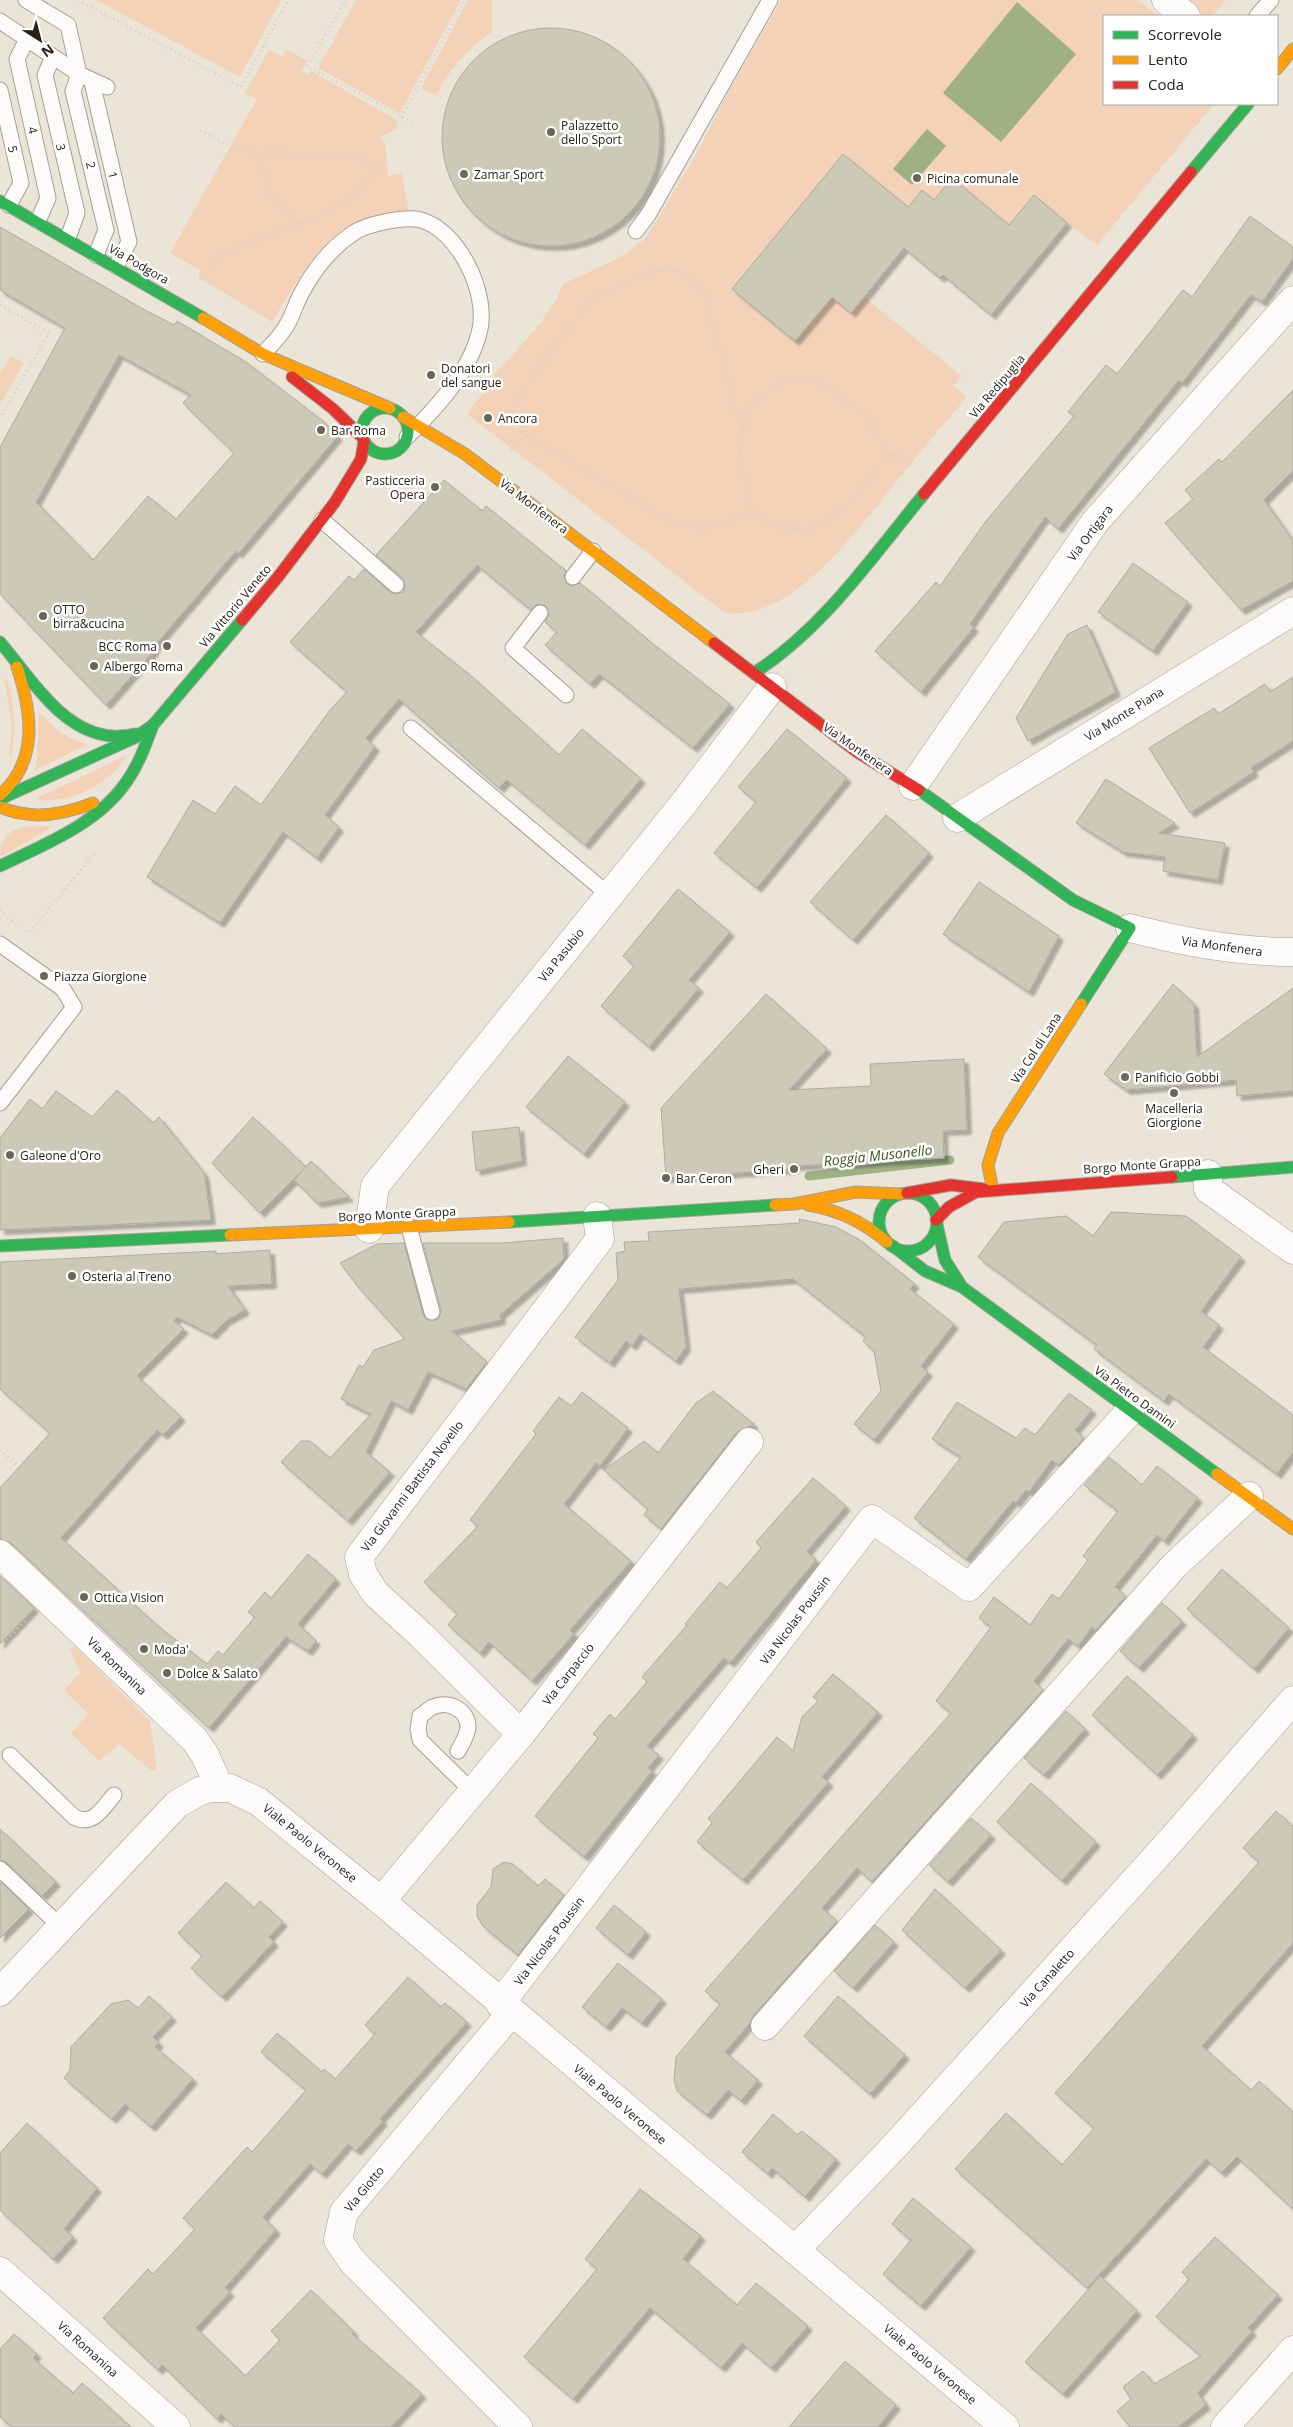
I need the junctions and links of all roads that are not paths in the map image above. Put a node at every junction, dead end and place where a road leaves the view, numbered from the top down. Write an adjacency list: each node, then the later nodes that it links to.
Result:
1 (26, 0): 12 (lane, 1)
2 (770, 0): 18 (lane)
3 (1166, 0): 5 (street)
4 (1271, 0): 6 (lane)
5 (1185, 15)
6 (1258, 15)
7 (0, 23): 8 (lane)
8 (28, 39): 10 (lane); 17 (lane, 4)
9 (1293, 49): 11 (street)
10 (53, 57): 12 (lane); 19 (lane, 3)
11 (1278, 68)
12 (86, 78): 13 (lane); 20 (lane, 2); 21 (lane, 1)
13 (107, 87)
14 (0, 90): 16 (lane, 5)
15 (1247, 105): 42 (street, Via Redipuglia)
16 (5, 203): 17 (street, Via Podgora)
17 (38, 221): 19 (street, Via Podgora)
18 (636, 231)
19 (68, 238): 20 (street, Via Podgora)
20 (96, 254): 21 (street, Via Podgora)
21 (116, 266): 23 (street, Via Podgora)
22 (1293, 300): 48 (street, Via Ortigara)
23 (263, 354): 24 (street, Via Podgora); 26 (lane); 27 (street, Via Podgora)
24 (390, 408): 25 (street); 27 (street)
25 (403, 416): 26 (street, Via Monfenera); 28 (street)
26 (419, 425): 28 (lane); 30 (street, Via Monfenera)
27 (363, 439): 28 (street); 33 (street, Via Vittorio Veneto)
28 (405, 446): 31 (street)
29 (431, 449): 30 (street, Via Monfenera)
30 (465, 454): 35 (street, Via Monfenera)
31 (381, 467)
32 (360, 483): 33 (street, Via Vittorio Veneto)
33 (335, 502): 34 (street, Via Vittorio Veneto)
34 (322, 520): 37 (lane); 44 (street, Via Vittorio Veneto)
35 (593, 551): 36 (lane); 42 (street, Via Monfenera)
36 (573, 577)
37 (396, 585)
38 (1293, 611): 51 (street, Via Monte Piana)
39 (540, 614): 43 (lane)
40 (0, 642): 41 (street)
41 (12, 656): 46 (street); 49 (street)
42 (763, 680): 48 (street, Via Monfenera); 53 (street, Via Pasubio)
43 (566, 695)
44 (153, 725): 46 (street); 47 (street)
45 (411, 728): 53 (lane)
46 (142, 733): 49 (street)
47 (124, 786): 50 (street); 52 (street)
48 (912, 786): 51 (street, Via Monfenera)
49 (0, 797)
50 (0, 807)
51 (957, 818): 54 (street, Via Monfenera)
52 (0, 866)
53 (609, 895): 66 (street, Via Pasubio)
54 (1130, 928): 56 (street, Via Monfenera); 60 (street, Via Col di Lana)
55 (0, 944): 57 (lane)
56 (1293, 952)
57 (0, 1103)
58 (1293, 1167): 59 (street, Borgo Monte Grappa)
59 (1208, 1174): 60 (street, Borgo Monte Grappa); 69 (street)
60 (993, 1190): 61 (street, Borgo Monte Grappa); 64 (street, Borgo Monte Grappa)
61 (904, 1193): 62 (street, Borgo Monte Grappa); 64 (street, Borgo Monte Grappa); 67 (street)
62 (794, 1204): 63 (street, Borgo Monte Grappa); 67 (street, Borgo Monte Grappa)
63 (597, 1216): 65 (street, Borgo Monte Grappa); 78 (street, Via Giovanni Battista Novello)
64 (936, 1222): 67 (street, Borgo Monte Grappa); 70 (street, Via Pietro Damini)
65 (409, 1227): 66 (street, Borgo Monte Grappa); 71 (lane)
66 (369, 1229): 68 (street, Borgo Monte Grappa)
67 (890, 1244): 70 (street, Via Pietro Damini)
68 (0, 1246)
69 (1293, 1250)
70 (962, 1287): 72 (street, Via Pietro Damini)
71 (432, 1312)
72 (1130, 1411): 74 (street, Via Pietro Damini); 88 (street, Via Nicolas Poussin)
73 (749, 1442): 78 (street, Via Carpaccio)
74 (1249, 1496): 75 (street, Via Pietro Damini); 89 (street)
75 (1293, 1530)
76 (0, 1554): 81 (street, Via Romanina)
77 (1293, 1700): 90 (street, Via Canaletto)
78 (521, 1734): 82 (street, Via Carpaccio)
79 (458, 1751): 82 (lane)
80 (10, 1755): 83 (lane)
81 (225, 1788): 85 (street, Viale Paolo Veronese); 86 (street)
82 (473, 1792): 85 (street, Via Carpaccio)
83 (114, 1795)
84 (0, 1869): 86 (lane)
85 (381, 1901): 88 (street, Viale Paolo Veronese)
86 (62, 1928): 87 (street)
87 (0, 1992)
88 (506, 2008): 90 (street, Viale Paolo Veronese); 94 (street, Via Giotto)
89 (765, 2026)
90 (795, 2250): 95 (street, Viale Paolo Veronese)
91 (0, 2271): 93 (street, Via Romanina)
92 (1293, 2350): 96 (street)
93 (176, 2427)
94 (518, 2427)
95 (1005, 2427)
96 (1225, 2427)

